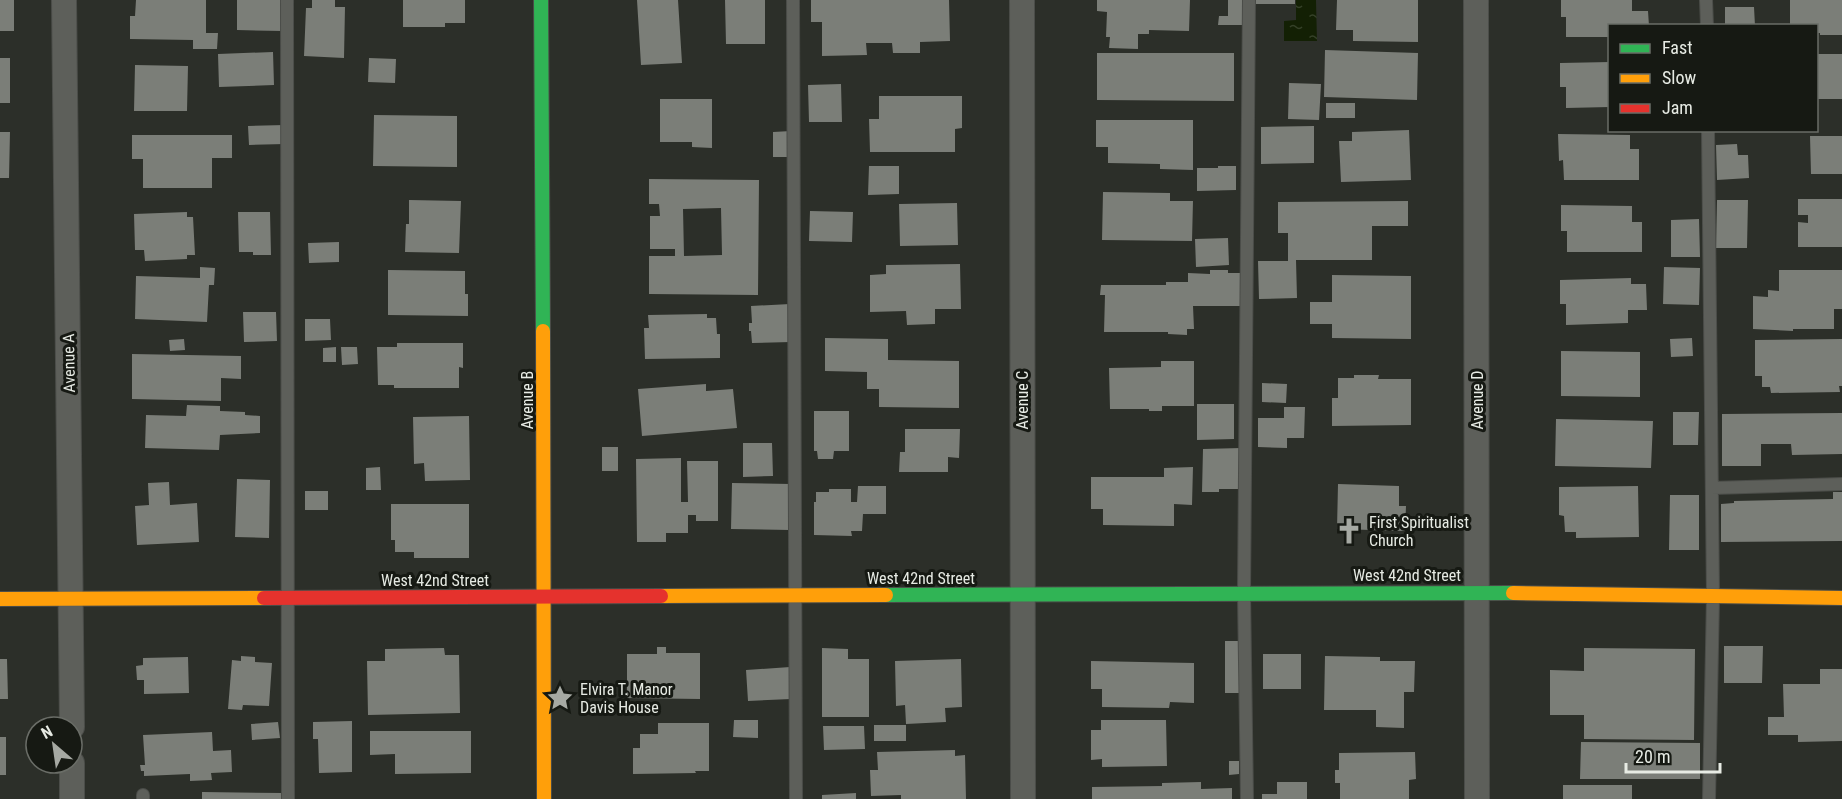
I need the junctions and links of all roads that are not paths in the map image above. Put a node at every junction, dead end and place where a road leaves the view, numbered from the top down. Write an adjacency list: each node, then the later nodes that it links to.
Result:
1 (64, 0): 20 (street, Avenue A)
2 (287, 0): 18 (lane)
3 (541, 0): 17 (street, Avenue B)
4 (793, 0): 16 (lane)
5 (1022, 0): 15 (street, Avenue C)
6 (1249, 0): 14 (lane)
7 (1476, 0): 13 (street, Avenue D)
8 (1706, 0): 9 (lane)
9 (1707, 24)
10 (1708, 132): 12 (lane)
11 (1842, 484): 12 (lane)
12 (1712, 488): 19 (lane)
13 (1477, 591): 14 (street, West 42nd Street); 19 (street, West 42nd Street); 31 (street, Avenue D)
14 (1244, 593): 15 (street, West 42nd Street); 30 (lane)
15 (1023, 594): 16 (street, West 42nd Street); 29 (street, Avenue C)
16 (796, 595): 17 (street, West 42nd Street); 28 (lane)
17 (545, 596): 18 (street, West 42nd Street); 27 (street, Avenue B)
18 (288, 597): 20 (street, West 42nd Street); 26 (lane)
19 (1713, 597): 21 (street, West 42nd Street); 32 (lane)
20 (72, 598): 22 (street, West 42nd Street); 23 (street, Avenue A)
21 (1842, 598)
22 (0, 599)
23 (72, 715)
24 (72, 775): 25 (street)
25 (72, 799)
26 (288, 799)
27 (544, 799)
28 (796, 799)
29 (1023, 799)
30 (1247, 799)
31 (1477, 799)
32 (1709, 799)

